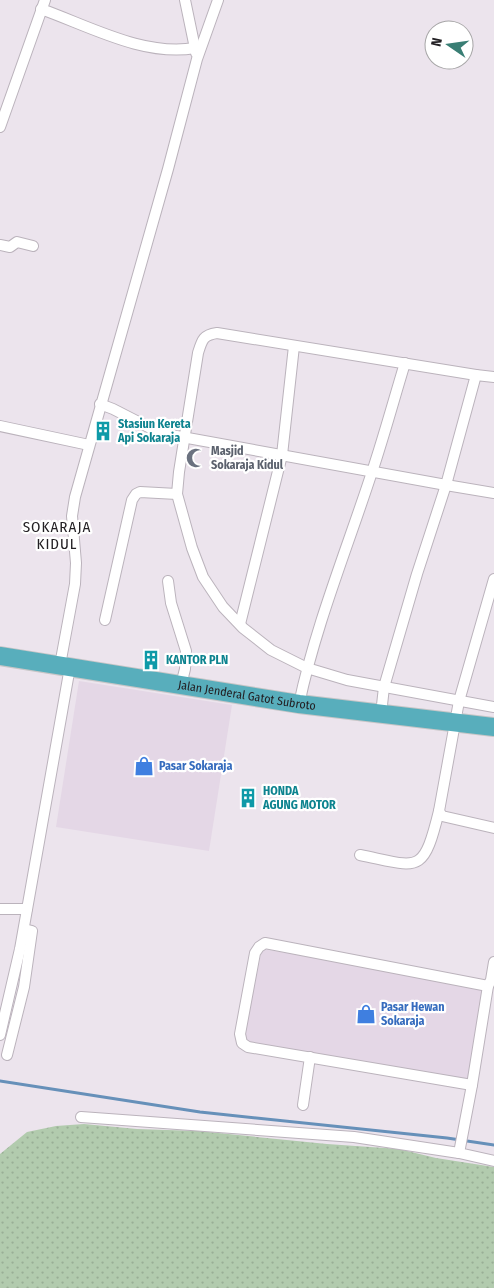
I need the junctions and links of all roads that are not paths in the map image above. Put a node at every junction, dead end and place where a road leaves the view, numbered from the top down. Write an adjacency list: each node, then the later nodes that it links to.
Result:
1 (185, 0): 4 (street)
2 (218, 0): 5 (street)
3 (43, 5): 4 (street); 6 (street)
4 (196, 48): 5 (street)
5 (198, 59): 13 (street)
6 (0, 126)
7 (0, 245): 8 (street)
8 (33, 246)
9 (294, 346): 10 (street); 15 (street); 17 (street)
10 (405, 363): 11 (street); 18 (street)
11 (476, 375): 12 (street); 19 (street)
12 (494, 377)
13 (100, 404): 15 (street); 16 (street)
14 (0, 426): 16 (street)
15 (185, 438): 17 (street); 21 (street)
16 (89, 445): 27 (street)
17 (282, 455): 18 (street); 25 (street)
18 (372, 472): 19 (street); 28 (street)
19 (446, 485): 20 (street); 30 (street)
20 (494, 493)
21 (177, 494): 24 (street); 25 (street)
22 (494, 579): 31 (street)
23 (168, 581): 29 (street)
24 (105, 620)
25 (240, 624): 28 (street)
26 (0, 656): 27 (highway, Jalan Jenderal Gatot Subroto)
27 (65, 666): 29 (highway, Jalan Jenderal Gatot Subroto); 41 (street)
28 (307, 668): 30 (street); 32 (street)
29 (181, 685): 32 (highway, Jalan Jenderal Gatot Subroto)
30 (384, 687): 31 (street); 34 (street)
31 (459, 701): 33 (street); 35 (street)
32 (299, 704): 34 (highway, Jalan Jenderal Gatot Subroto)
33 (494, 707)
34 (382, 714): 35 (highway, Jalan Jenderal Gatot Subroto)
35 (455, 722): 36 (highway, Jalan Jenderal Gatot Subroto); 37 (street)
36 (494, 727)
37 (439, 811): 38 (street); 39 (street)
38 (494, 828)
39 (360, 855)
40 (0, 909): 41 (street)
41 (27, 909): 42 (street)
42 (24, 929): 45 (street); 47 (street)
43 (494, 962): 44 (street)
44 (488, 986): 48 (street); 49 (street)
45 (4, 1005): 46 (street)
46 (0, 1035)
47 (7, 1055)
48 (310, 1058): 49 (street); 50 (street)
49 (472, 1085): 52 (street)
50 (303, 1105)
51 (81, 1117): 52 (street)
52 (460, 1149): 53 (street)
53 (494, 1161)

